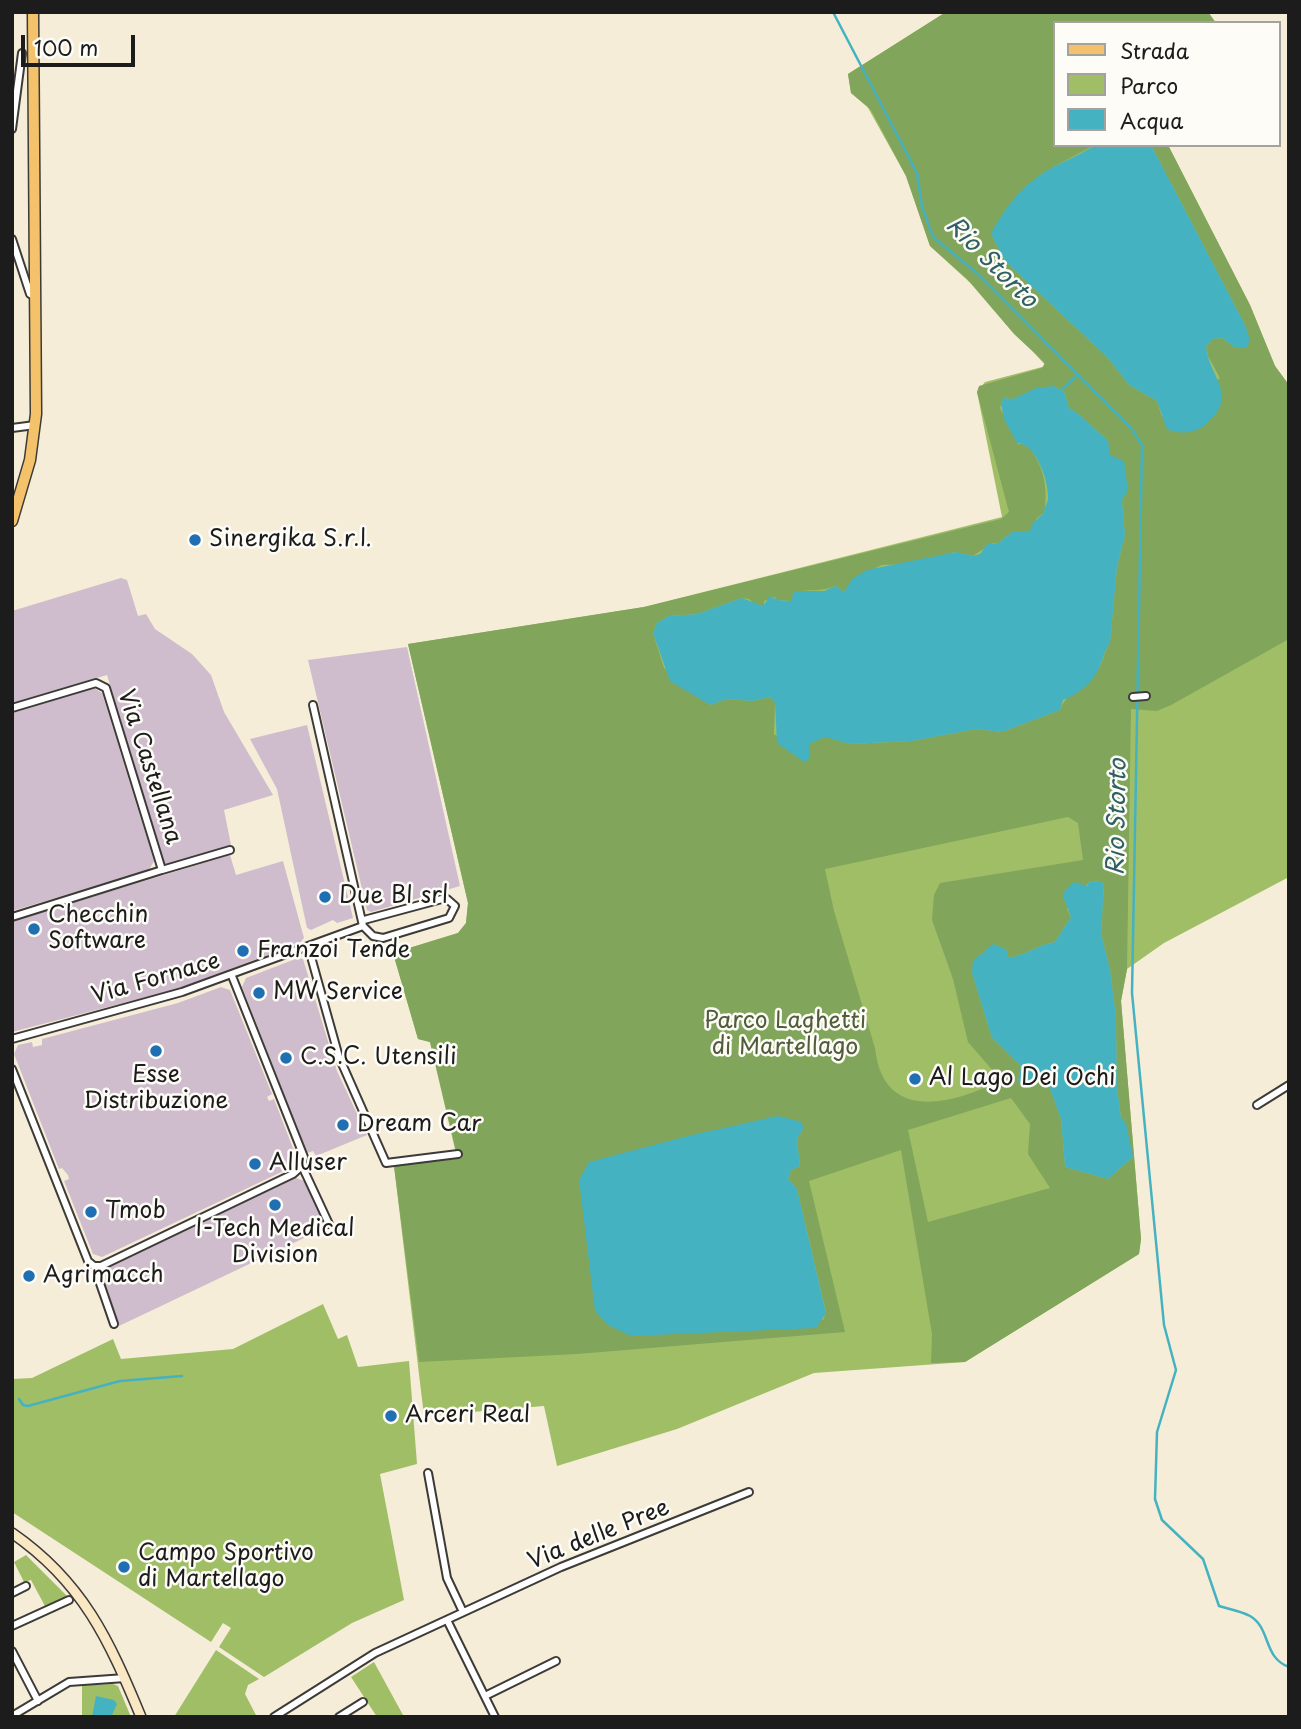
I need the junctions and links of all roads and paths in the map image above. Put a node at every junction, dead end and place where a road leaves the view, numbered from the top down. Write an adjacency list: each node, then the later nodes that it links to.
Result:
1 (33, 12): 4 (main road)
2 (22, 53): 3 (street)
3 (18, 86): 4 (street); 5 (street)
4 (33, 86): 7 (main road)
5 (12, 129)
6 (12, 239): 7 (street)
7 (37, 297): 8 (main road)
8 (35, 425): 9 (street); 10 (main road)
9 (12, 428)
10 (12, 521)
11 (1133, 696): 12 (street)
12 (1146, 696)
13 (313, 705): 18 (street)
14 (12, 708): 16 (street, Via Castellana)
15 (230, 850): 16 (street, Via Castellana)
16 (162, 870): 17 (street, Via Castellana)
17 (12, 916)
18 (363, 923): 18 (street, Via Fornace); 19 (street, Via Fornace)
19 (308, 946): 20 (street, Via Fornace); 25 (street)
20 (232, 976): 21 (street, Via Fornace); 26 (street)
21 (12, 1039)
22 (12, 1069): 28 (street)
23 (1289, 1085): 24 (street)
24 (1256, 1105)
25 (458, 1154)
26 (302, 1166): 27 (street); 28 (street)
27 (329, 1224)
28 (94, 1266): 29 (street)
29 (114, 1324)
30 (428, 1472): 36 (street)
31 (749, 1492): 36 (street, Via delle Pree)
32 (12, 1533): 41 (street)
33 (26, 1586): 34 (street)
34 (12, 1593)
35 (69, 1600): 38 (street)
36 (463, 1612): 37 (street, Via delle Pree)
37 (447, 1620): 42 (street); 46 (street, Via delle Pree)
38 (12, 1626)
39 (12, 1651): 43 (street)
40 (556, 1661): 42 (street)
41 (125, 1678): 43 (street); 47 (street)
42 (485, 1696): 49 (street)
43 (38, 1700): 45 (street)
44 (363, 1702): 48 (street)
45 (12, 1716)
46 (273, 1716)
47 (141, 1717)
48 (339, 1717)
49 (495, 1717)

